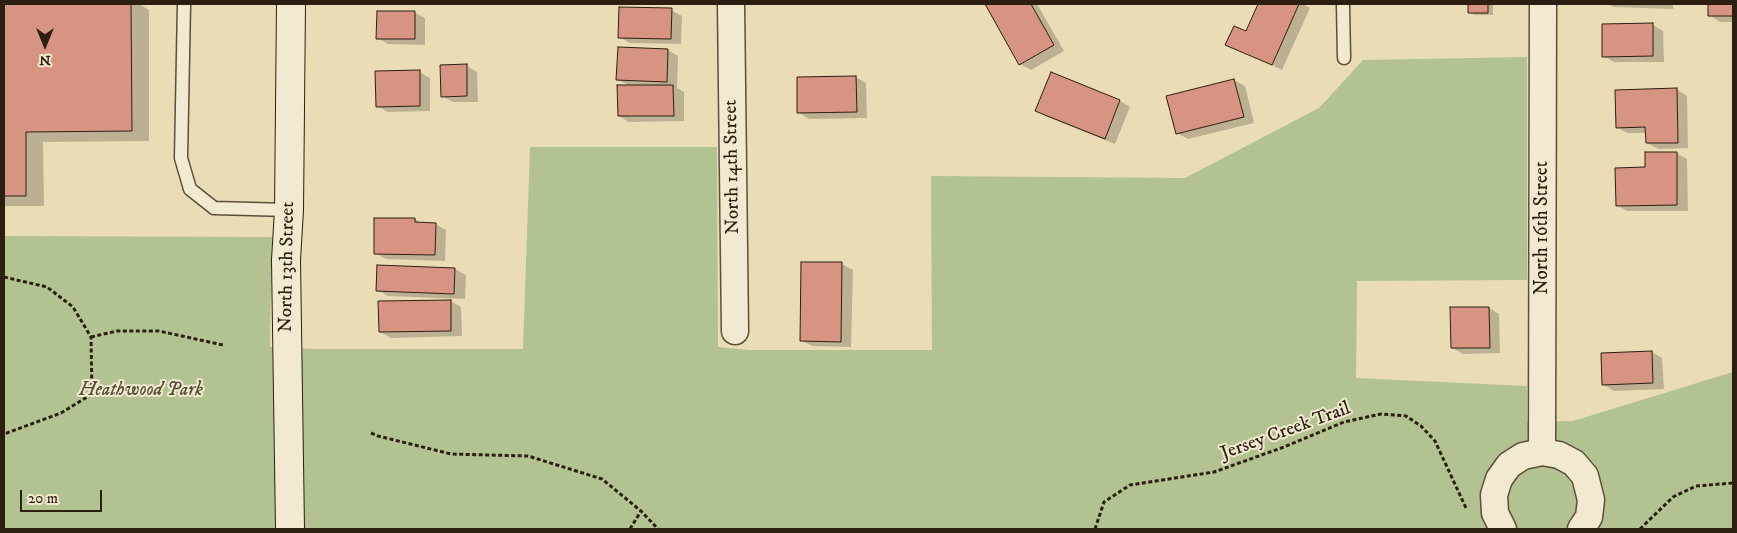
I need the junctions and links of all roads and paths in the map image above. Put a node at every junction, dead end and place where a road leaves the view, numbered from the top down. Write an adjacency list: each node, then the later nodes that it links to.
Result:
1 (184, 4): 7 (lane)
2 (291, 4): 7 (street, North 13th Street)
3 (731, 4): 9 (street, North 14th Street)
4 (1343, 4): 6 (lane)
5 (1543, 4): 14 (street, North 16th Street)
6 (1344, 58)
7 (289, 210): 18 (street, North 13th Street)
8 (4, 277): 10 (path)
9 (735, 331)
10 (91, 336): 11 (path); 13 (path)
11 (223, 345)
12 (371, 433): 16 (path)
13 (4, 434)
14 (1542, 452): 22 (street); 23 (street)
15 (1733, 483): 24 (path)
16 (641, 511): 19 (path); 20 (path)
17 (1467, 512): 21 (path, Jersey Creek Trail)
18 (290, 529)
19 (630, 529)
20 (658, 529)
21 (1095, 529)
22 (1504, 529)
23 (1581, 529)
24 (1640, 529)

